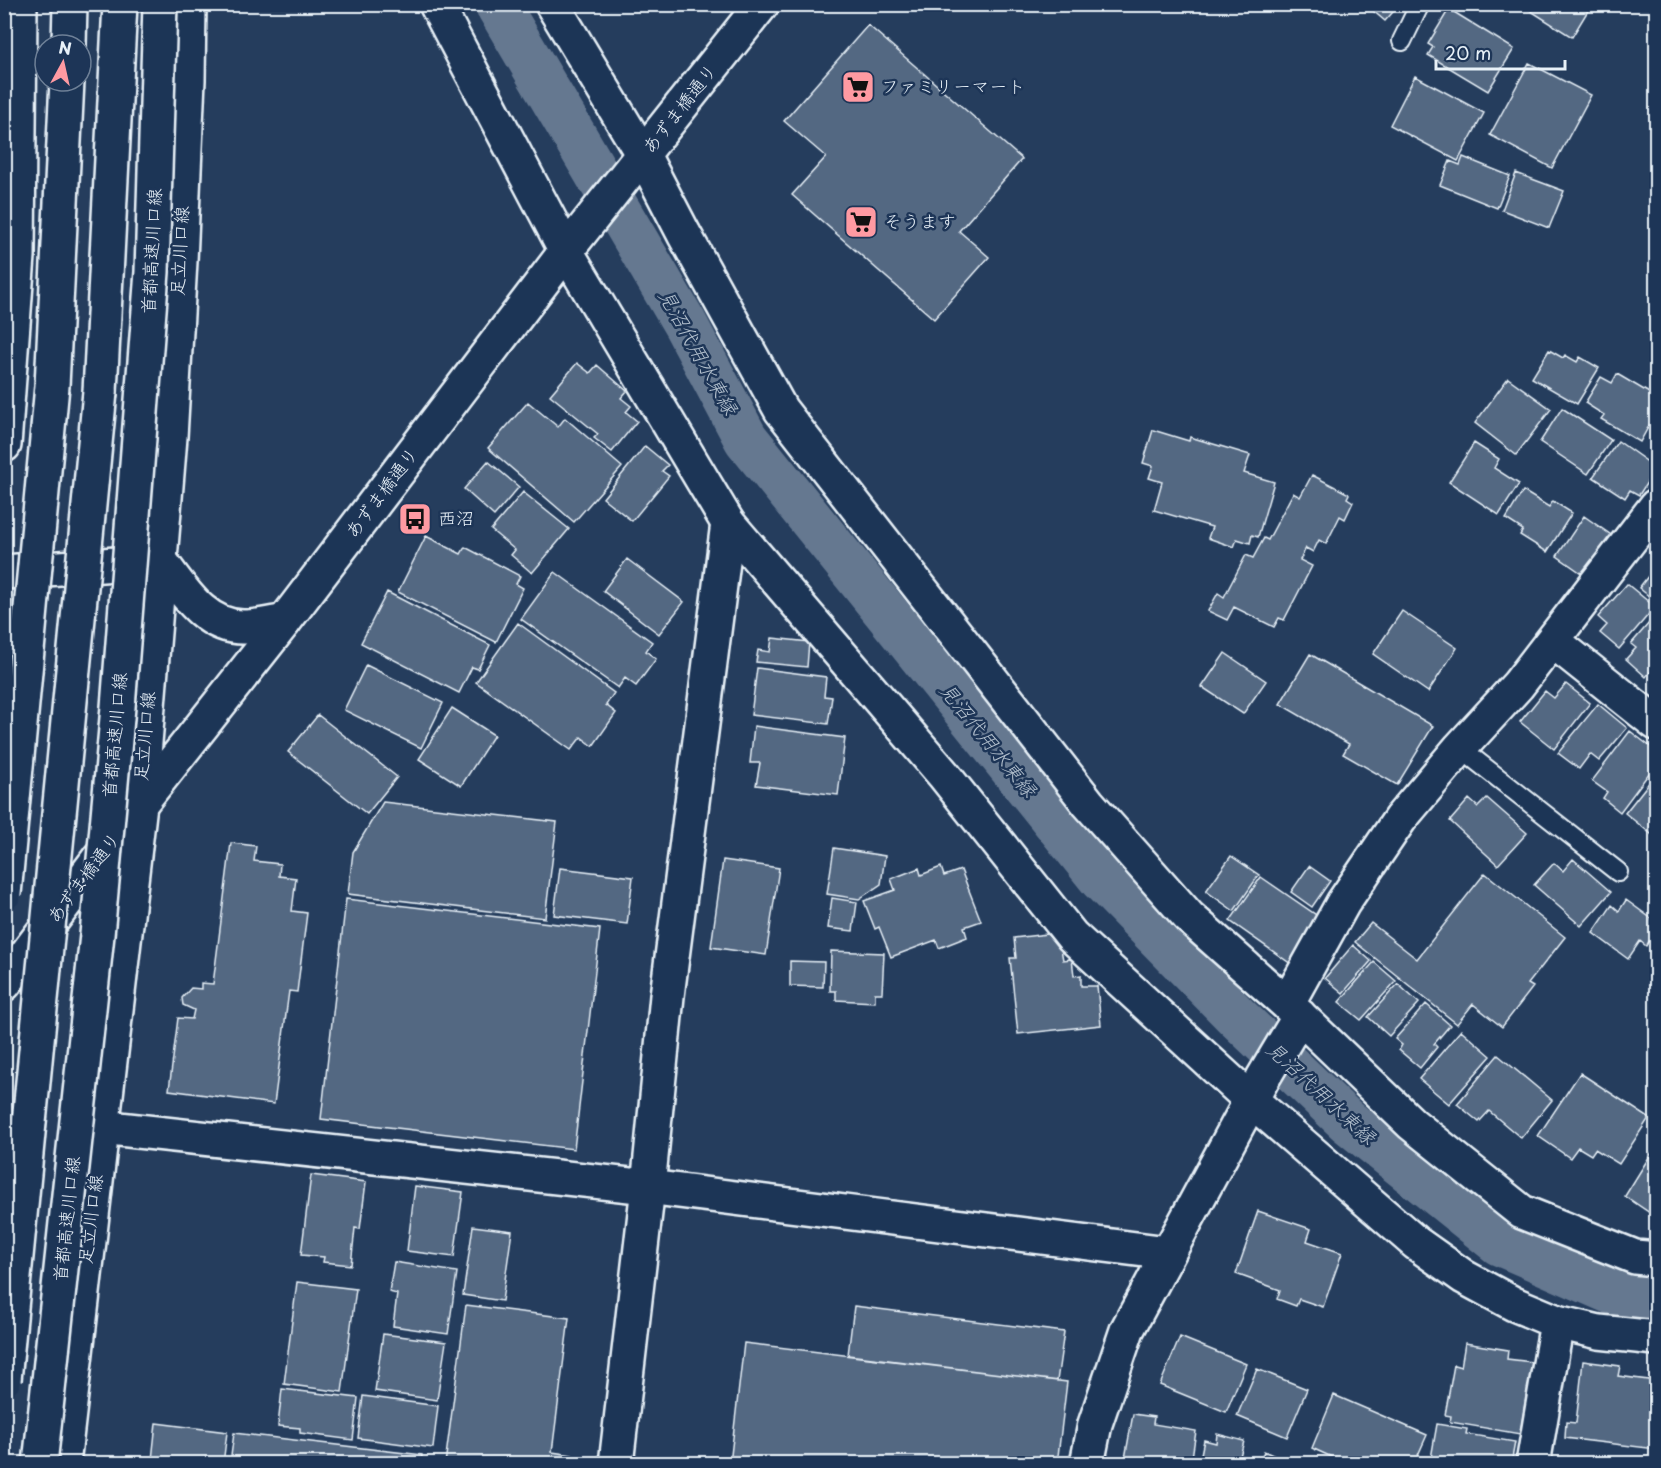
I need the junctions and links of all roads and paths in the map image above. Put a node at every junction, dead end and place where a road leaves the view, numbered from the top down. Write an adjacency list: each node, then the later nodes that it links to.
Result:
1 (8, 4): 15 (main road)
2 (20, 4): 17 (main road)
3 (70, 4): 11 (main road)
4 (120, 4): 38 (main road, bridge)
5 (160, 4): 39 (main road, 首都高速川口線, bridge)
6 (189, 4): 20 (main road, 足立川口線)
7 (436, 4): 16 (main road)
8 (552, 4): 14 (main road)
9 (762, 4): 14 (main road, あずま橋通り)
10 (1420, 4): 12 (lane)
11 (69, 33)
12 (1402, 41)
13 (66, 93): 28 (main road, bridge)
14 (643, 155): 16 (main road, あずま橋通り); 30 (main road)
15 (4, 213)
16 (566, 251): 19 (main road); 22 (main road, あずま橋通り)
17 (4, 445)
18 (1656, 506): 23 (main road)
19 (728, 523): 31 (main road); 33 (main road)
20 (160, 561): 21 (main road); 22 (main road); 26 (main road, 足立川口線)
21 (4, 572)
22 (284, 622): 26 (main road, あずま橋通り)
23 (1553, 641): 24 (main road); 25 (main road)
24 (1656, 723)
25 (1460, 748): 27 (lane); 30 (main road)
26 (140, 804): 29 (main road, あずま橋通り); 32 (main road, 足立川口線)
27 (1618, 872)
28 (4, 894)
29 (4, 984)
30 (1293, 1016): 31 (main road); 35 (main road)
31 (1257, 1089): 34 (main road); 36 (main road)
32 (101, 1127): 33 (main road); 40 (main road, 足立川口線)
33 (648, 1187): 34 (main road); 41 (main road)
34 (1168, 1253): 42 (main road)
35 (1656, 1259)
36 (1557, 1322): 37 (main road); 43 (main road)
37 (1656, 1338)
38 (4, 1380)
39 (40, 1464)
40 (63, 1464)
41 (616, 1464)
42 (1087, 1464)
43 (1533, 1464)

